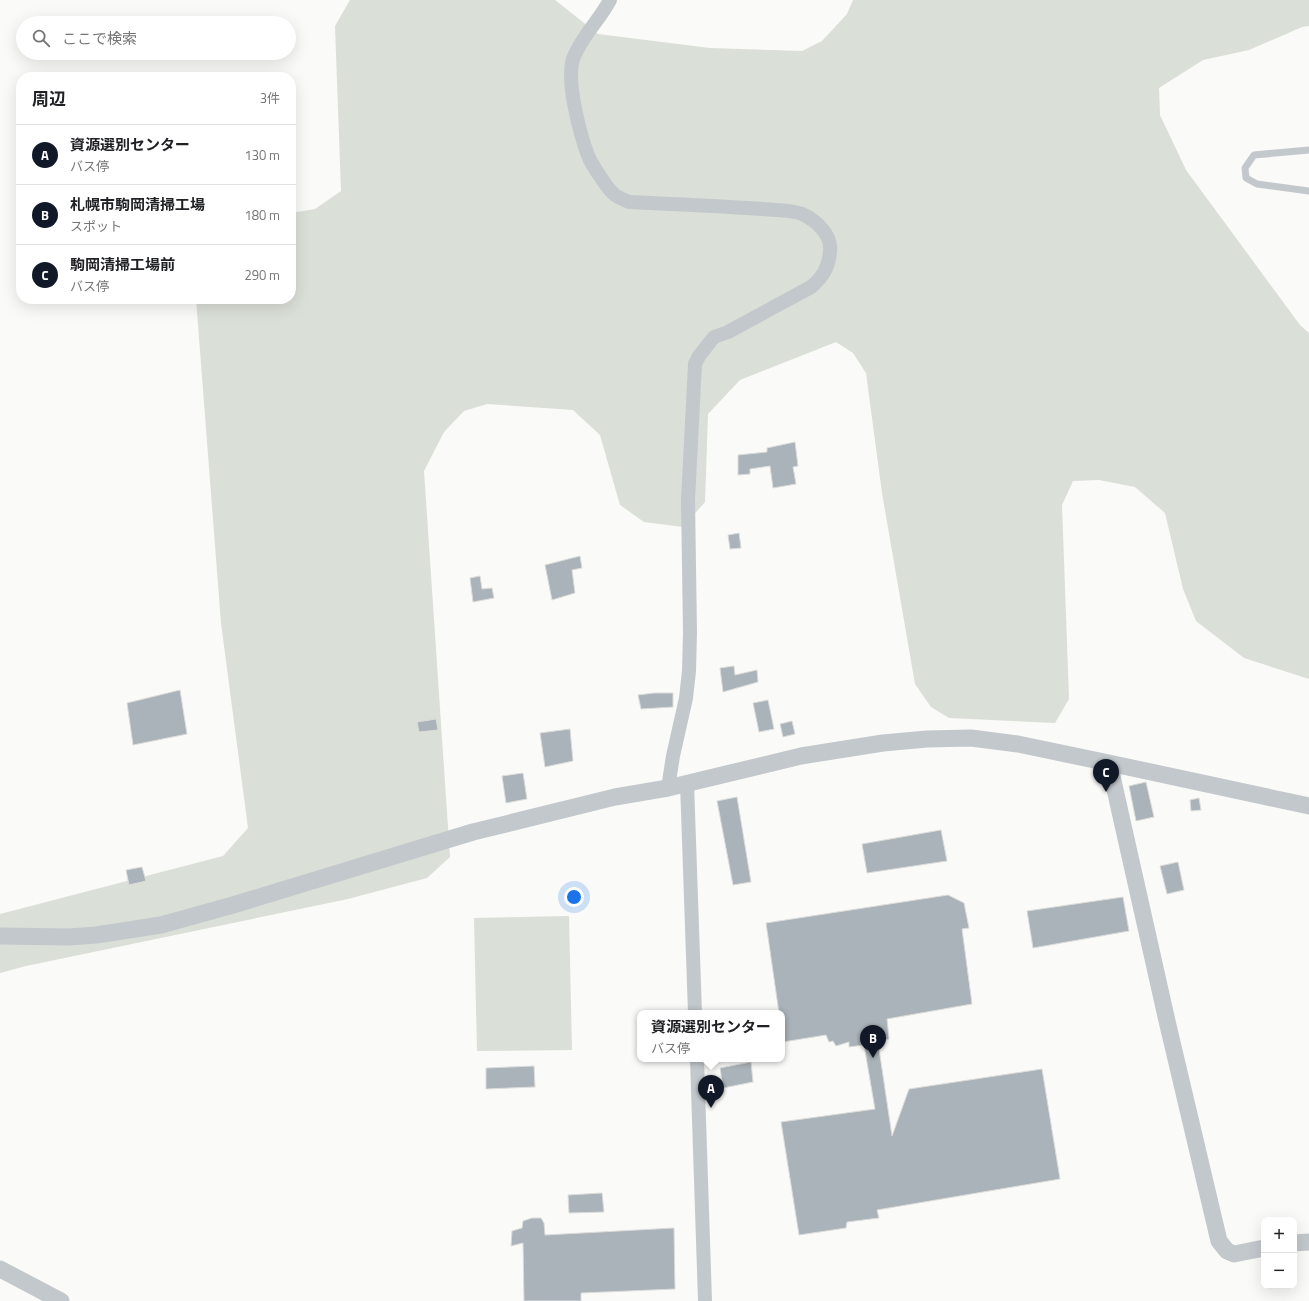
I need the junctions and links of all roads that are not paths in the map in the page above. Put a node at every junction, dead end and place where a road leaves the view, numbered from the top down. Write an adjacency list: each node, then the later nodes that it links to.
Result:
1 (610, 0): 6 (street)
2 (1309, 150): 3 (lane)
3 (1309, 192)
4 (1109, 763): 5 (street); 7 (street); 13 (street)
5 (687, 783): 6 (street); 9 (street)
6 (668, 788): 8 (street)
7 (1309, 806)
8 (0, 936)
9 (695, 1010)
10 (696, 1062): 16 (street)
11 (1309, 1242): 12 (street)
12 (1297, 1243)
13 (1261, 1249)
14 (0, 1269): 15 (street)
15 (61, 1301)
16 (705, 1301)

